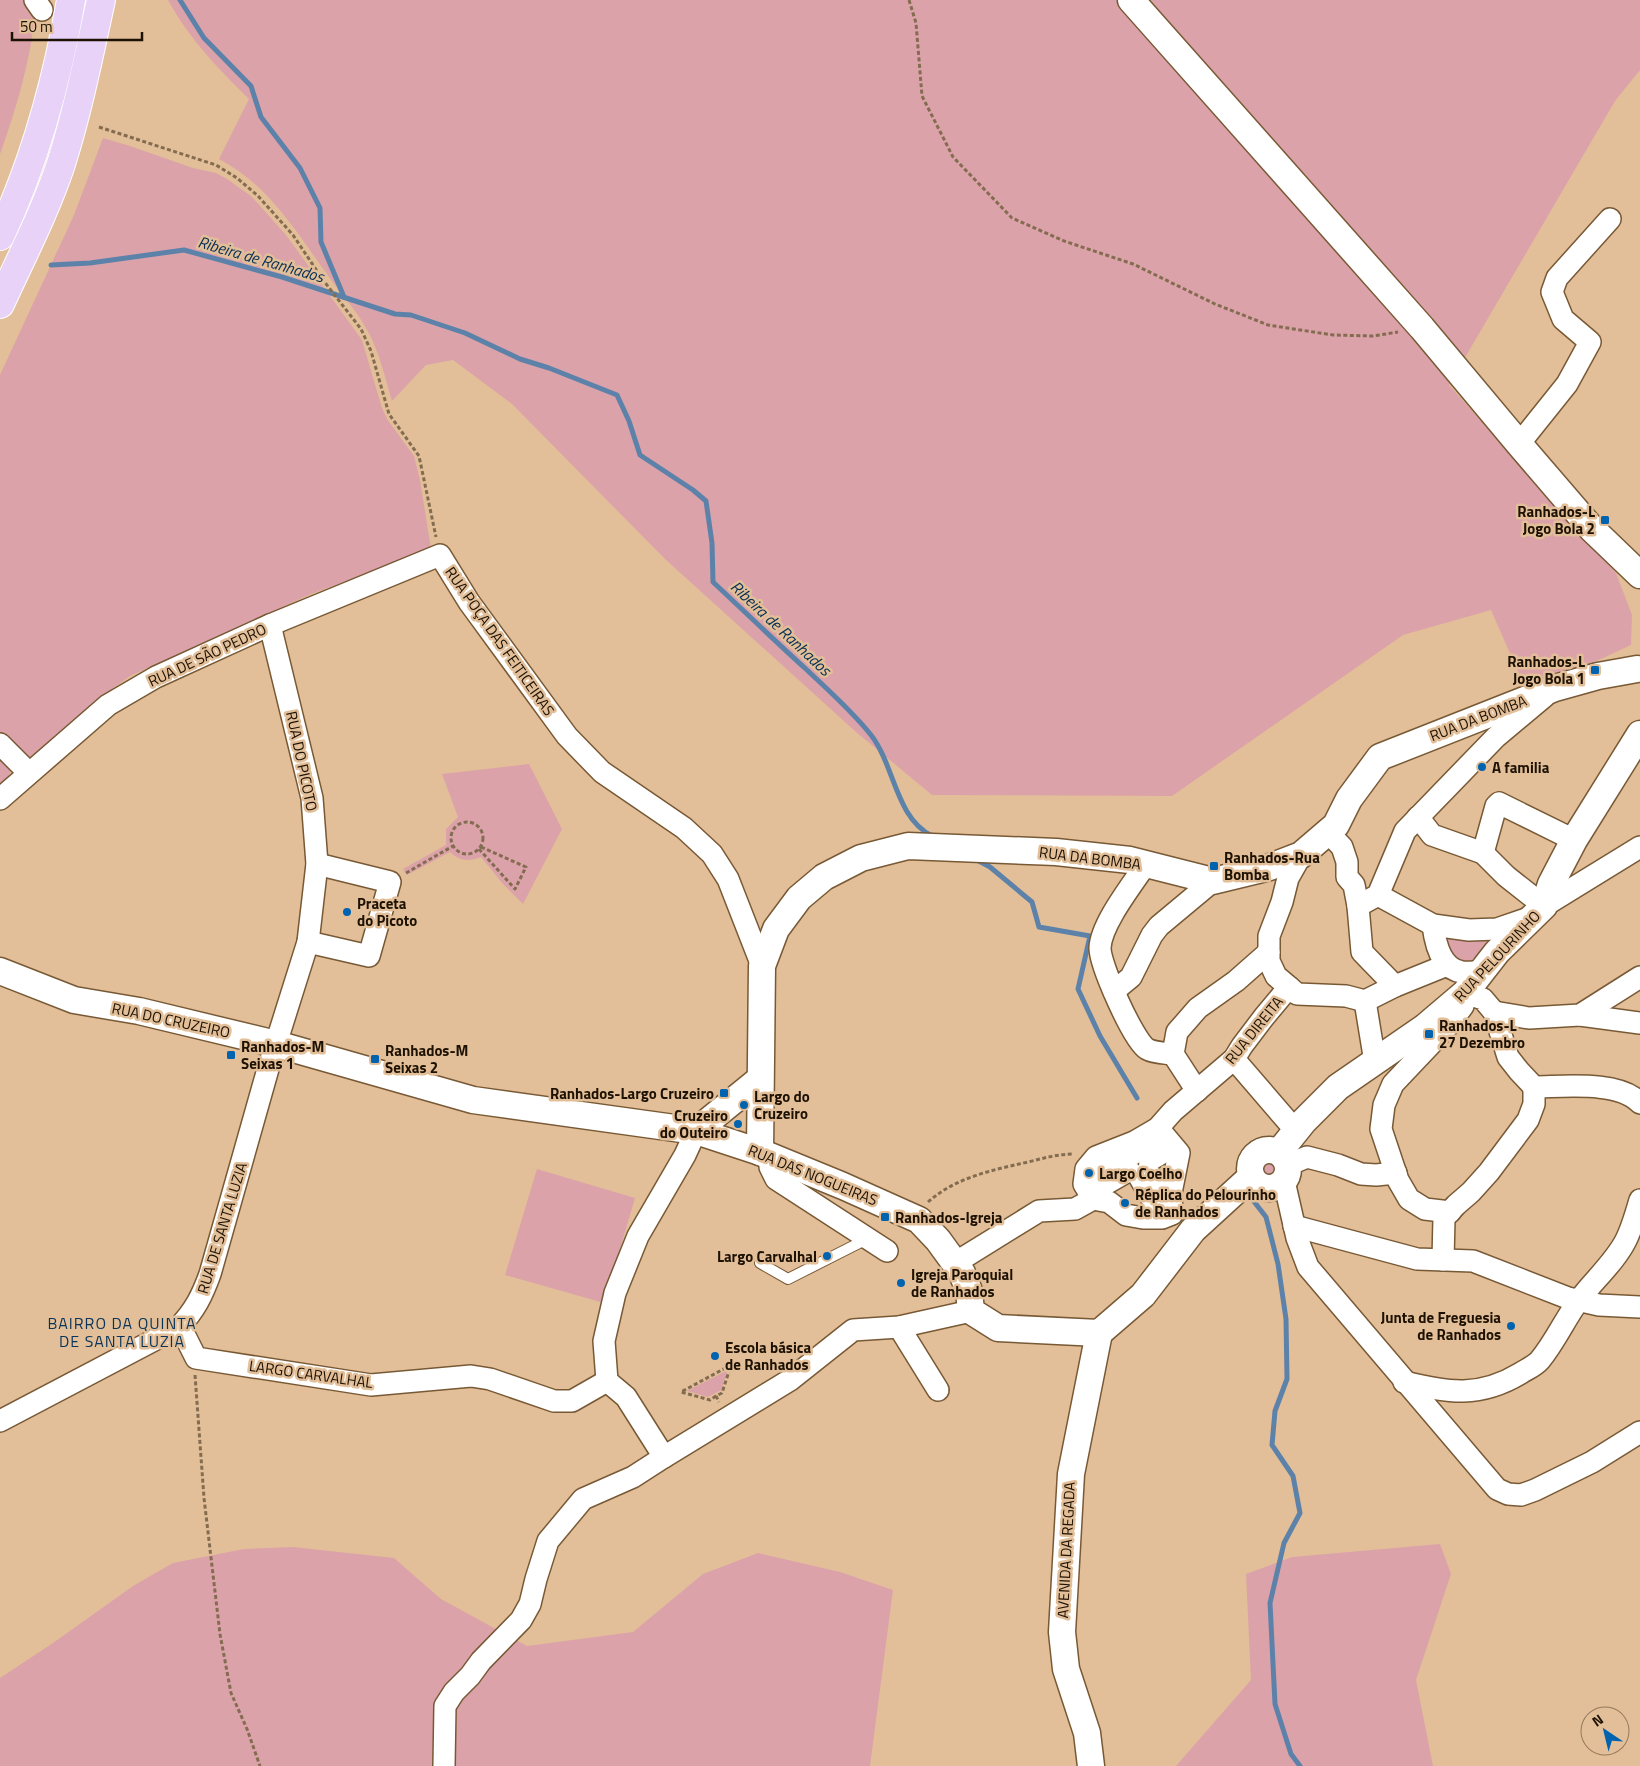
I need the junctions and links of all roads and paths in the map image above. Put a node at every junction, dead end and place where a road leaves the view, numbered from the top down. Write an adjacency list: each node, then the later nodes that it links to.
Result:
1 (71, 0): 7 (main road)
2 (101, 0): 8 (main road)
3 (909, 0): 9 (path)
4 (1130, 0): 9 (street)
5 (99, 128): 11 (path, RUA POÇA DAS FEITICEIRAS)
6 (1610, 219): 10 (street)
7 (0, 236)
8 (0, 304)
9 (1422, 328): 10 (street)
10 (1519, 444): 12 (street)
11 (440, 555): 13 (street, RUA DE SÃO PEDRO); 39 (street, RUA POÇA DAS FEITICEIRAS)
12 (1640, 575)
13 (270, 625): 18 (street, RUA DE SÃO PEDRO); 28 (street, RUA DO PICOTO)
14 (1639, 667): 15 (street, RUA DA BOMBA)
15 (1555, 688): 20 (street); 21 (street, RUA DA BOMBA)
16 (1640, 734): 22 (street, RUA PELOURINHO)
17 (0, 744): 18 (street)
18 (29, 773): 19 (street, RUA DE SÃO PEDRO)
19 (0, 799)
20 (1418, 817): 26 (street); 32 (street)
21 (1328, 832): 27 (street, RUA DA BOMBA); 33 (street)
22 (1574, 840): 26 (street); 34 (street, RUA PELOURINHO)
23 (453, 846): 25 (path); 25 (path); 31 (path)
24 (1640, 847): 34 (street)
25 (480, 848): 25 (path)
26 (1483, 853): 34 (street)
27 (1301, 856): 30 (street, RUA DA BOMBA); 37 (street)
28 (317, 864): 31 (street); 36 (street, RUA DO PICOTO)
29 (1146, 864): 30 (street, RUA DA BOMBA); 39 (street, RUA DA BOMBA); 45 (street)
30 (1213, 881): 45 (street)
31 (390, 882): 36 (street)
32 (1378, 895): 33 (street); 35 (street)
33 (1358, 906): 43 (street)
34 (1538, 911): 35 (street); 41 (street, RUA PELOURINHO)
35 (1433, 926): 38 (street)
36 (308, 942): 51 (street, RUA DO PICOTO)
37 (1269, 952): 44 (street); 52 (street)
38 (1447, 965): 41 (street); 43 (street)
39 (762, 966): 55 (street, RUA DA BOMBA)
40 (0, 971): 51 (street, RUA DO CRUZEIRO)
41 (1482, 971): 46 (street, RUA PELOURINHO)
42 (1640, 977): 49 (street)
43 (1395, 986): 47 (street)
44 (1289, 987): 47 (street, RUA DIREITA); 53 (street, RUA DIREITA)
45 (1114, 991): 52 (street)
46 (1465, 993): 48 (street); 54 (street, RUA PELOURINHO); 65 (street)
47 (1365, 1001): 54 (street)
48 (1494, 1012): 49 (street); 56 (street)
49 (1580, 1016): 50 (street)
50 (1640, 1023)
51 (276, 1044): 60 (street, RUA DO CRUZEIRO); 81 (street, RUA DE SANTA LUZIA)
52 (1173, 1054): 57 (street)
53 (1234, 1059): 57 (street, RUA DIREITA); 61 (street)
54 (1375, 1062): 61 (street, RUA PELOURINHO)
55 (760, 1079): 60 (street); 62 (street, RUA DA BOMBA)
56 (1534, 1087): 58 (street); 68 (street)
57 (1197, 1090): 59 (street, RUA DIREITA)
58 (1640, 1103)
59 (1158, 1128): 63 (street, RUA DIREITA); 69 (street)
60 (696, 1131): 62 (street, RUA DAS NOGUEIRAS); 86 (street)
61 (1296, 1131): 64 (street, RUA PELOURINHO)
62 (766, 1155): 70 (street, RUA DAS NOGUEIRAS); 73 (street)
63 (1096, 1157): 66 (street); 70 (path)
64 (1284, 1166): 65 (street); 71 (street); 72 (street)
65 (1396, 1173): 68 (street)
66 (1094, 1197): 66 (street); 69 (street); 77 (street)
67 (1640, 1200): 78 (street)
68 (1450, 1212): 75 (street)
69 (1172, 1214): 72 (street)
70 (914, 1216): 77 (street, RUA DAS NOGUEIRAS)
71 (1294, 1226): 75 (street); 87 (street)
72 (1193, 1230): 83 (street)
73 (868, 1239): 74 (street); 76 (lane)
74 (887, 1250)
75 (1443, 1260): 78 (street)
76 (760, 1263)
77 (955, 1263): 80 (street, RUA DAS NOGUEIRAS)
78 (1579, 1300): 79 (street); 87 (street)
79 (1640, 1307)
80 (971, 1311): 82 (street); 83 (street)
81 (179, 1327): 84 (street); 89 (street, RUA DE SANTA LUZIA)
82 (899, 1327): 88 (street); 91 (street)
83 (1099, 1333): 94 (street, AVENIDA DA REGADA)
84 (196, 1358): 86 (street, LARGO CARVALHAL); 92 (path)
85 (706, 1378): 85 (path)
86 (607, 1381): 91 (street)
87 (1404, 1382): 90 (street)
88 (938, 1390)
89 (0, 1420)
90 (1640, 1432)
91 (664, 1458): 93 (street)
92 (260, 1766)
93 (444, 1766)
94 (1092, 1766)

